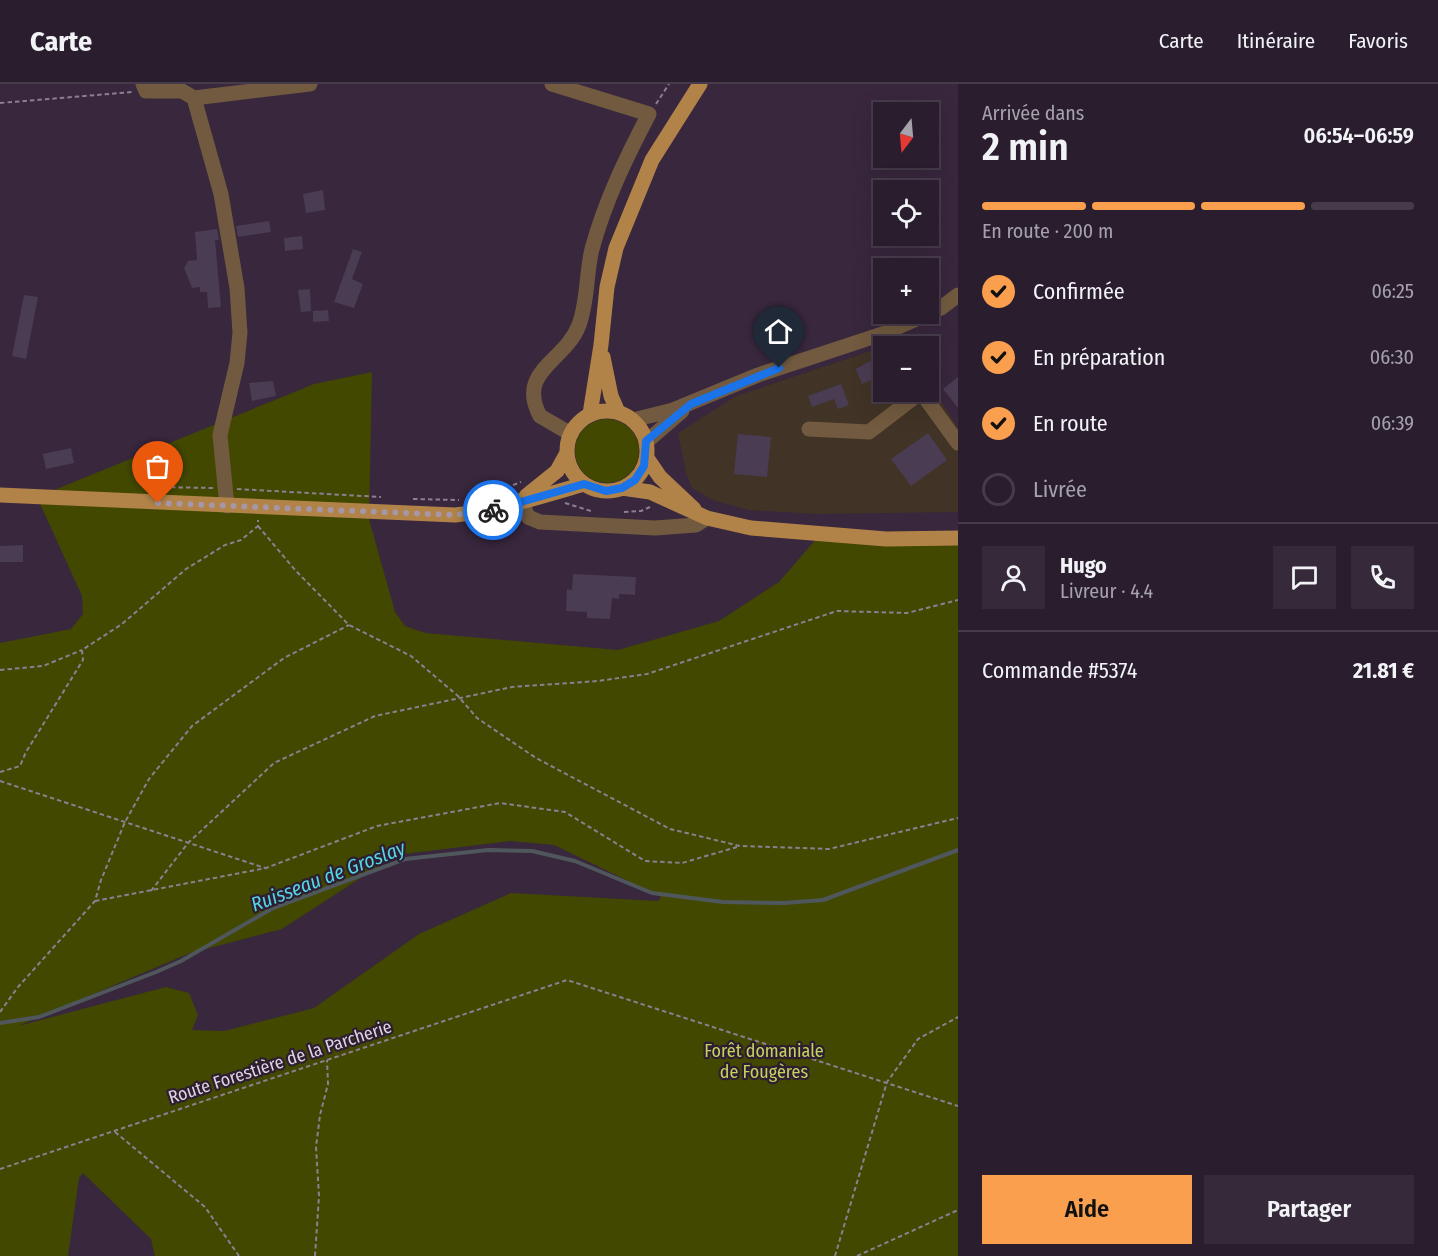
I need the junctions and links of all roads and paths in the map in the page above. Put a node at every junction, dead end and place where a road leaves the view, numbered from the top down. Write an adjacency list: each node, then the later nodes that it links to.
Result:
1 (310, 84): 6 (street)
2 (552, 84): 8 (street)
3 (669, 84): 8 (path)
4 (700, 84): 12 (main road)
5 (145, 87): 6 (street); 7 (path)
6 (194, 98): 28 (street)
7 (0, 103)
8 (650, 114): 20 (street)
9 (958, 294): 10 (street)
10 (895, 336)
11 (873, 344): 15 (street)
12 (602, 345): 16 (main road); 17 (main road)
13 (908, 402): 19 (street)
14 (928, 402): 22 (street)
15 (691, 404): 18 (street); 21 (street)
16 (618, 412): 17 (main road); 18 (main road)
17 (590, 414): 20 (main road)
18 (633, 420): 21 (main road)
19 (809, 429)
20 (571, 434): 23 (main road)
21 (646, 441): 24 (main road)
22 (958, 443)
23 (567, 453): 26 (main road); 37 (main road)
24 (647, 458): 29 (main road); 42 (main road)
25 (524, 481): 33 (path)
26 (584, 484): 29 (main road); 30 (main road)
27 (147, 487): 28 (path)
28 (226, 488): 34 (path); 38 (street)
29 (622, 488): 32 (main road)
30 (555, 492): 37 (main road); 40 (path)
31 (0, 495): 38 (main road)
32 (658, 496): 41 (path); 42 (main road)
33 (483, 497)
34 (383, 498)
35 (406, 499): 36 (path)
36 (461, 500)
37 (521, 500): 39 (main road); 42 (street)
38 (227, 506): 39 (main road)
39 (256, 506): 43 (path)
40 (592, 511)
41 (620, 512)
42 (702, 516): 44 (main road)
43 (258, 526): 46 (path); 47 (path)
44 (958, 538)
45 (958, 600): 49 (path)
46 (349, 626): 49 (path); 53 (path)
47 (82, 650): 48 (path); 50 (path)
48 (0, 670)
49 (458, 696): 54 (path); 55 (path)
50 (0, 772)
51 (0, 781): 53 (path)
52 (958, 818): 55 (path)
53 (125, 822): 54 (path); 58 (path)
54 (188, 843): 56 (path); 57 (path)
55 (740, 846): 56 (path)
56 (266, 868): 57 (path)
57 (151, 891): 58 (path)
58 (95, 901): 59 (path)
59 (0, 1012)
60 (958, 1017): 62 (path)
61 (327, 1060): 62 (path, Route Forestière de la Parcherie); 64 (path, Route Forestière de la Parcherie); 68 (path)
62 (887, 1082): 63 (path); 69 (path)
63 (958, 1106)
64 (114, 1131): 65 (path, Route Forestière de la Parcherie); 67 (path)
65 (0, 1169)
66 (958, 1210): 70 (path)
67 (239, 1256)
68 (315, 1256)
69 (835, 1256)
70 (857, 1256)

